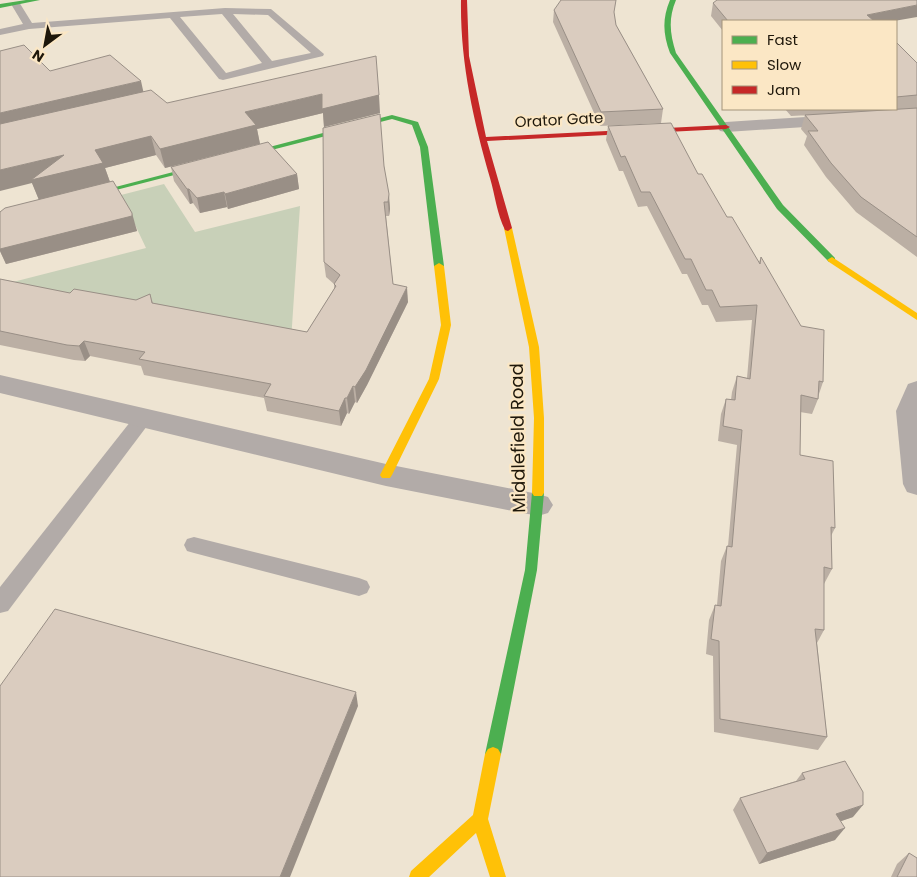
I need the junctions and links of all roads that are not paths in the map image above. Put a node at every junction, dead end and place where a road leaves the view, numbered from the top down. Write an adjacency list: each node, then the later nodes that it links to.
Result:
1 (37, 0): 4 (street)
2 (464, 0): 13 (street, Middlefield Road)
3 (673, 0): 12 (street)
4 (16, 4): 5 (street); 8 (lane)
5 (0, 6)
6 (225, 12): 7 (lane); 10 (lane); 10 (lane)
7 (173, 15): 8 (lane); 10 (lane)
8 (29, 26): 9 (lane)
9 (0, 32)
10 (269, 65)
11 (917, 115): 12 (street)
12 (726, 127): 13 (street, Orator Gate); 15 (street)
13 (484, 139): 21 (street, Middlefield Road)
14 (68, 200): 19 (street)
15 (917, 317)
16 (0, 384): 18 (street)
17 (917, 390): 20 (street)
18 (144, 417): 19 (street); 24 (lane)
19 (386, 475): 21 (street)
20 (917, 484)
21 (538, 505): 25 (street, Middlefield Road)
22 (194, 545): 23 (lane)
23 (359, 586)
24 (0, 604)
25 (480, 819): 26 (street); 27 (street, Middlefield Road)
26 (418, 877)
27 (498, 877)

